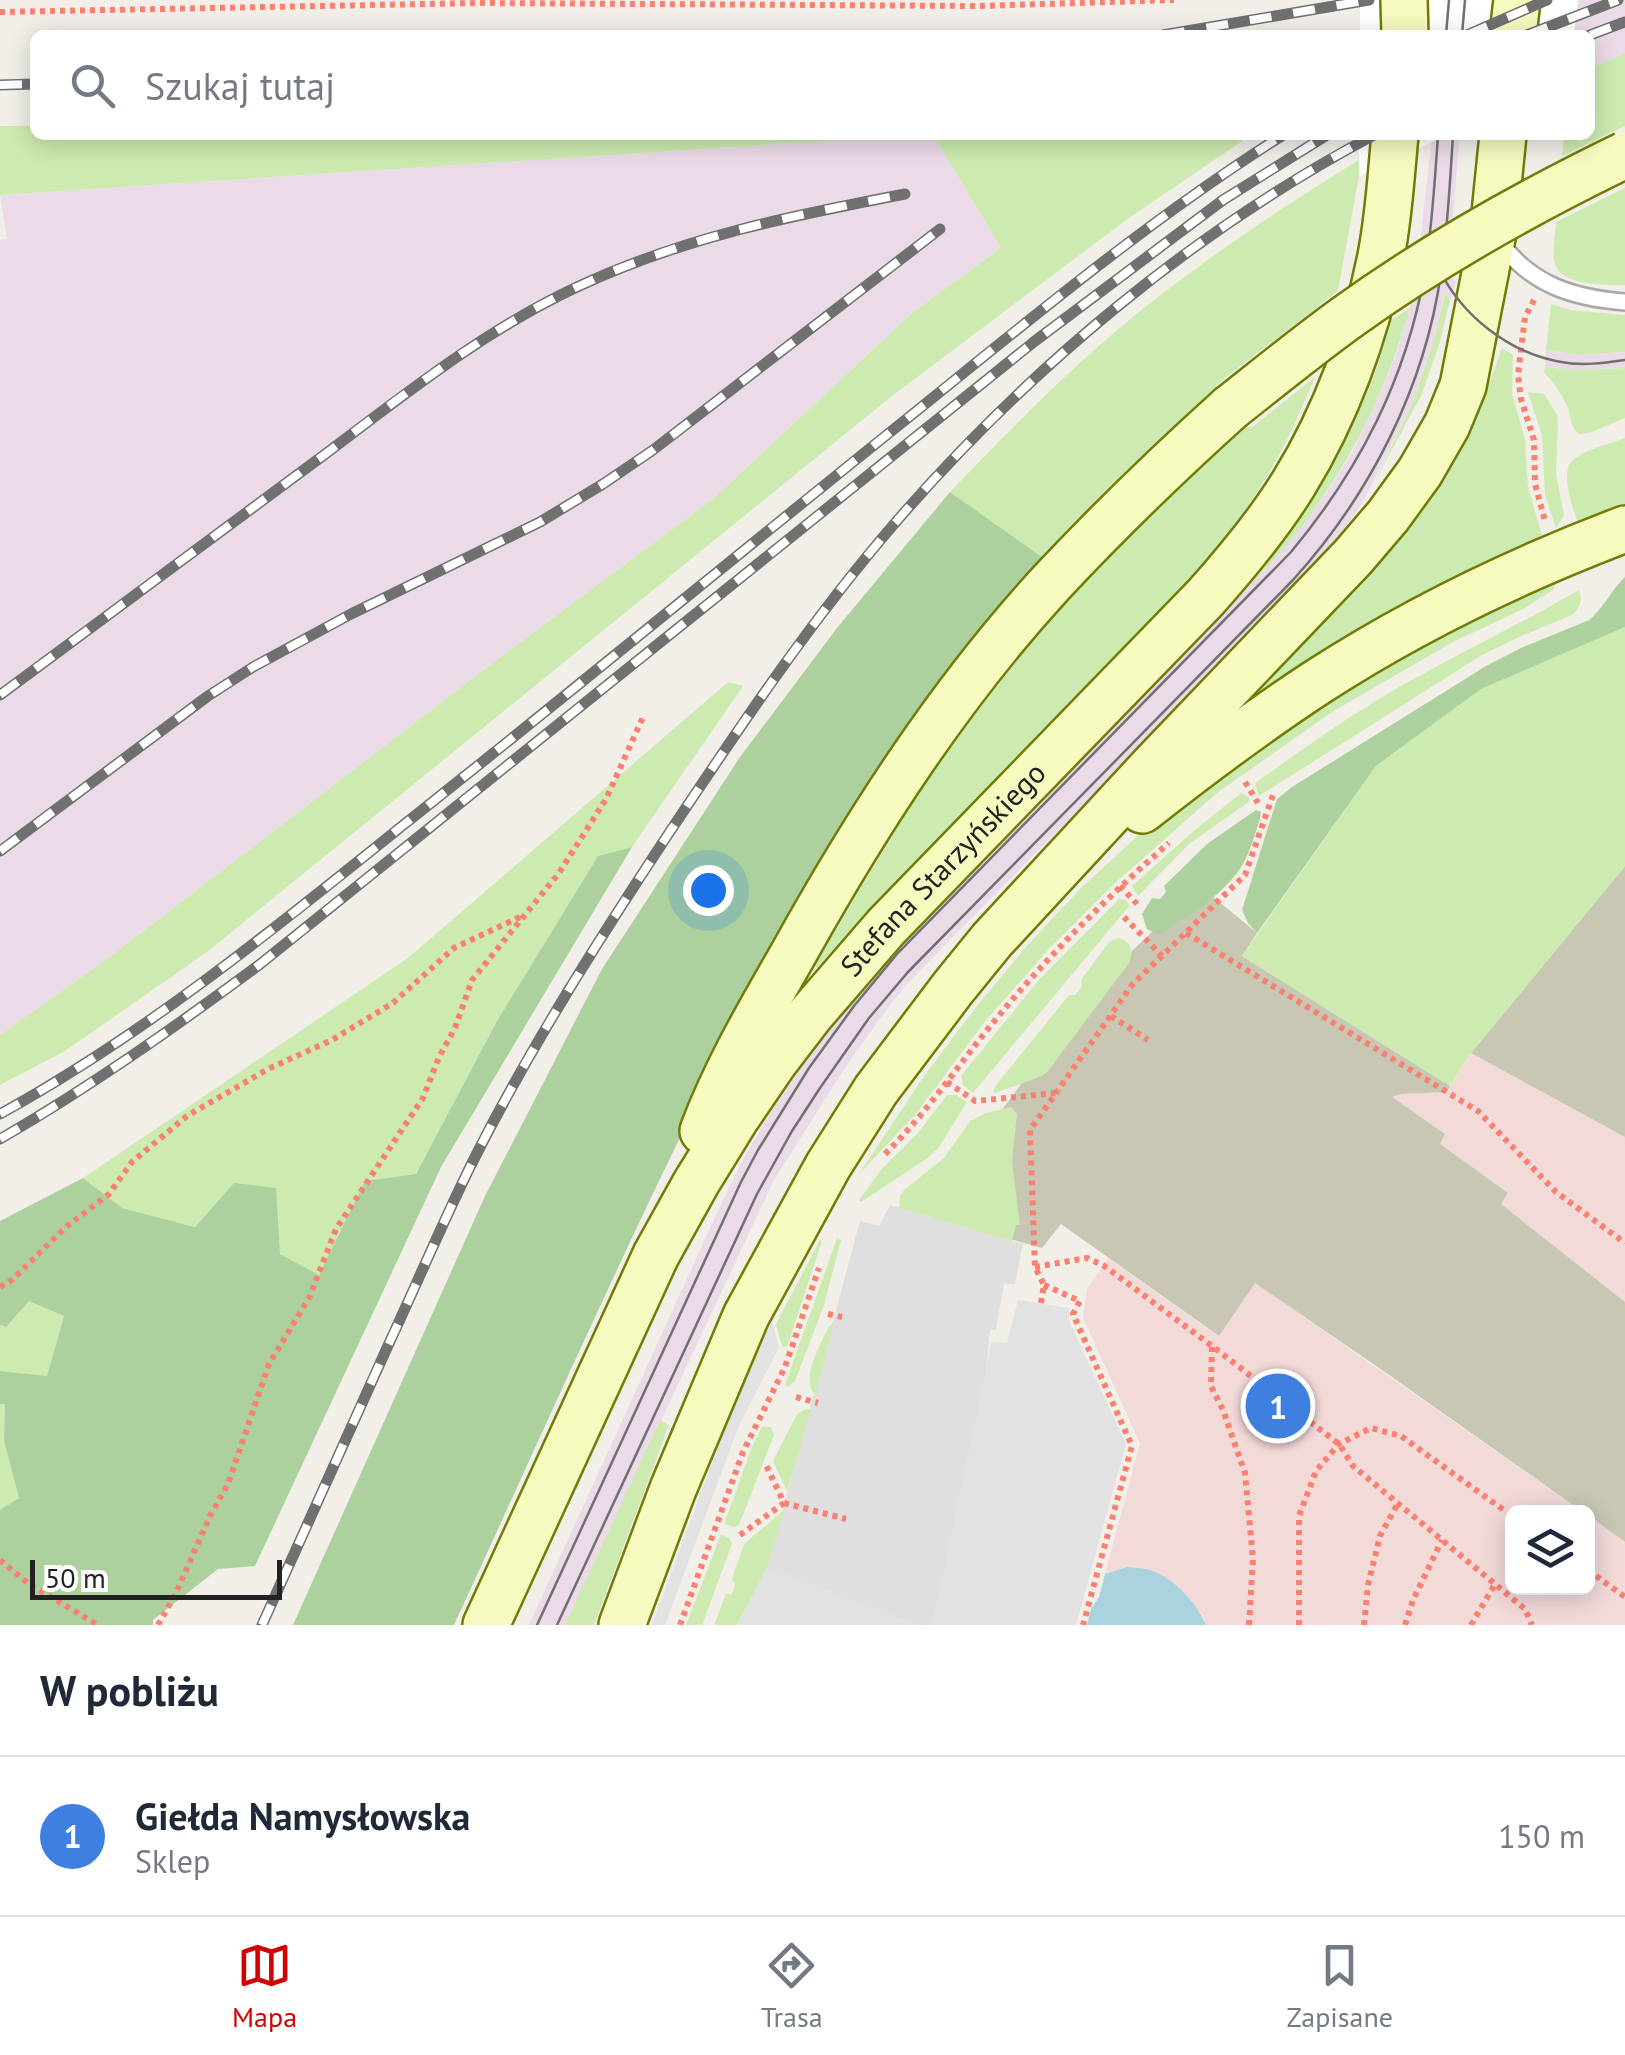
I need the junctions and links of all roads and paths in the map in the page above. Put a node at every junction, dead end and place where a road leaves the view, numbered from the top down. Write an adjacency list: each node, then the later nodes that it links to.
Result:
1 (1174, 0): 4 (path)
2 (1404, 0): 6 (main road)
3 (1517, 0): 7 (main road)
4 (982, 3): 5 (path)
5 (0, 12)
6 (1404, 30)
7 (1514, 30)
8 (1395, 140): 36 (main road, Stefana Starzyńskiego)
9 (1502, 140): 11 (main road)
10 (1625, 155): 36 (main road, bridge)
11 (1493, 233): 13 (lane); 24 (main road)
12 (1537, 294): 14 (path)
13 (1625, 302)
14 (1548, 528)
15 (1625, 529): 24 (main road)
16 (644, 715): 26 (path)
17 (1258, 773): 18 (path)
18 (1244, 782): 19 (path); 21 (path)
19 (1234, 791)
20 (1274, 792): 28 (path)
21 (1258, 803)
22 (1182, 831): 23 (path)
23 (1120, 886): 25 (path); 32 (path)
24 (1034, 894): 62 (main road)
25 (1137, 904)
26 (526, 914): 40 (path); 60 (path)
27 (1124, 917): 29 (path)
28 (1186, 933): 29 (path); 35 (path)
29 (1162, 956): 30 (path)
30 (1110, 1016): 31 (path); 33 (path)
31 (1148, 1040)
32 (947, 1082): 33 (path); 34 (path)
33 (1056, 1093): 38 (path)
34 (883, 1156)
35 (1625, 1243)
36 (656, 1255): 61 (main road, Stefana Starzyńskiego)
37 (824, 1256): 63 (path)
38 (1035, 1267): 39 (path); 44 (path)
39 (1044, 1285): 41 (path); 64 (path)
40 (0, 1287)
41 (1040, 1302)
42 (828, 1314): 43 (path)
43 (842, 1317)
44 (1212, 1346): 47 (path); 65 (path)
45 (796, 1397): 46 (path)
46 (818, 1403)
47 (1339, 1444): 50 (path); 51 (path); 66 (path)
48 (766, 1465): 49 (path)
49 (784, 1503): 52 (path); 53 (path)
50 (1398, 1503): 54 (path); 67 (path)
51 (1505, 1511)
52 (846, 1519)
53 (740, 1536)
54 (1442, 1540): 57 (path); 68 (path)
55 (0, 1560): 59 (path)
56 (1595, 1575): 58 (path)
57 (1494, 1584): 69 (path); 70 (path)
58 (1625, 1597)
59 (98, 1625)
60 (158, 1625)
61 (486, 1625)
62 (622, 1625)
63 (680, 1625)
64 (1084, 1625)
65 (1249, 1625)
66 (1299, 1625)
67 (1364, 1625)
68 (1405, 1625)
69 (1471, 1625)
70 (1532, 1625)

